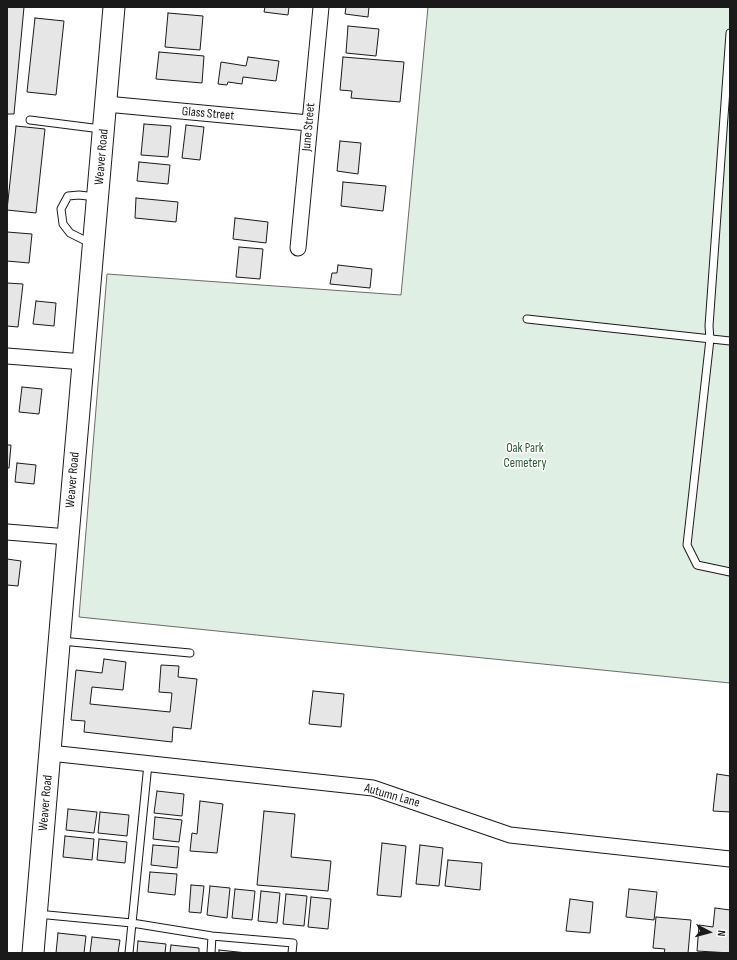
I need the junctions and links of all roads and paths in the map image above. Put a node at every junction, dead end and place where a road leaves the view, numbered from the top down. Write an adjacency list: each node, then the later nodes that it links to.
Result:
1 (114, 7): 4 (street, Weaver Road)
2 (321, 7): 6 (street, June Street)
3 (730, 33): 12 (lane)
4 (106, 104): 6 (street, Glass Street); 7 (street, Weaver Road)
5 (30, 120): 7 (lane)
6 (309, 123): 10 (street, June Street)
7 (104, 129): 8 (street, Weaver Road)
8 (98, 197): 9 (street, Weaver Road); 9 (lane)
9 (94, 244): 15 (street, Weaver Road)
10 (298, 248)
11 (527, 319): 12 (lane)
12 (710, 339): 13 (lane); 18 (lane)
13 (730, 341)
14 (7, 356): 15 (street)
15 (84, 362): 17 (street, Weaver Road)
16 (7, 532): 17 (street)
17 (68, 537): 19 (street, Weaver Road)
18 (730, 572)
19 (59, 641): 20 (lane); 21 (street, Weaver Road)
20 (190, 653)
21 (50, 753): 22 (street, Autumn Lane); 24 (street, Weaver Road)
22 (148, 764): 23 (street, Autumn Lane); 25 (lane)
23 (730, 859)
24 (37, 914): 25 (lane); 27 (street, Weaver Road)
25 (132, 923): 26 (lane); 28 (lane)
26 (212, 936): 29 (lane); 30 (lane)
27 (33, 953)
28 (129, 953)
29 (212, 953)
30 (292, 953)

